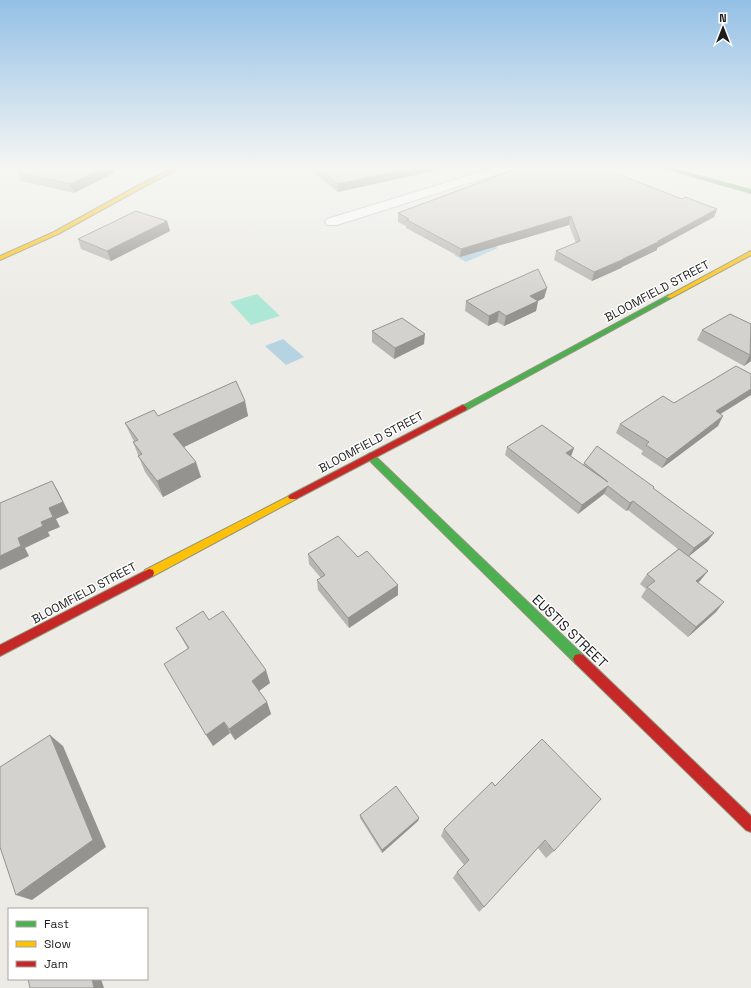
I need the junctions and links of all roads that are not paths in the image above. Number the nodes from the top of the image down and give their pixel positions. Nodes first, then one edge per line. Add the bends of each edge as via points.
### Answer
1 (93, 212) edge
2 (364, 212) edge
3 (332, 222) dead end
4 (751, 253) edge
5 (0, 258) edge
6 (370, 456) junction
7 (0, 651) edge
8 (751, 825) edge

1 - 5 street
2 - 3 street
4 - 6 street, BLOOMFIELD STREET
6 - 7 street, BLOOMFIELD STREET
6 - 8 street, EUSTIS STREET

